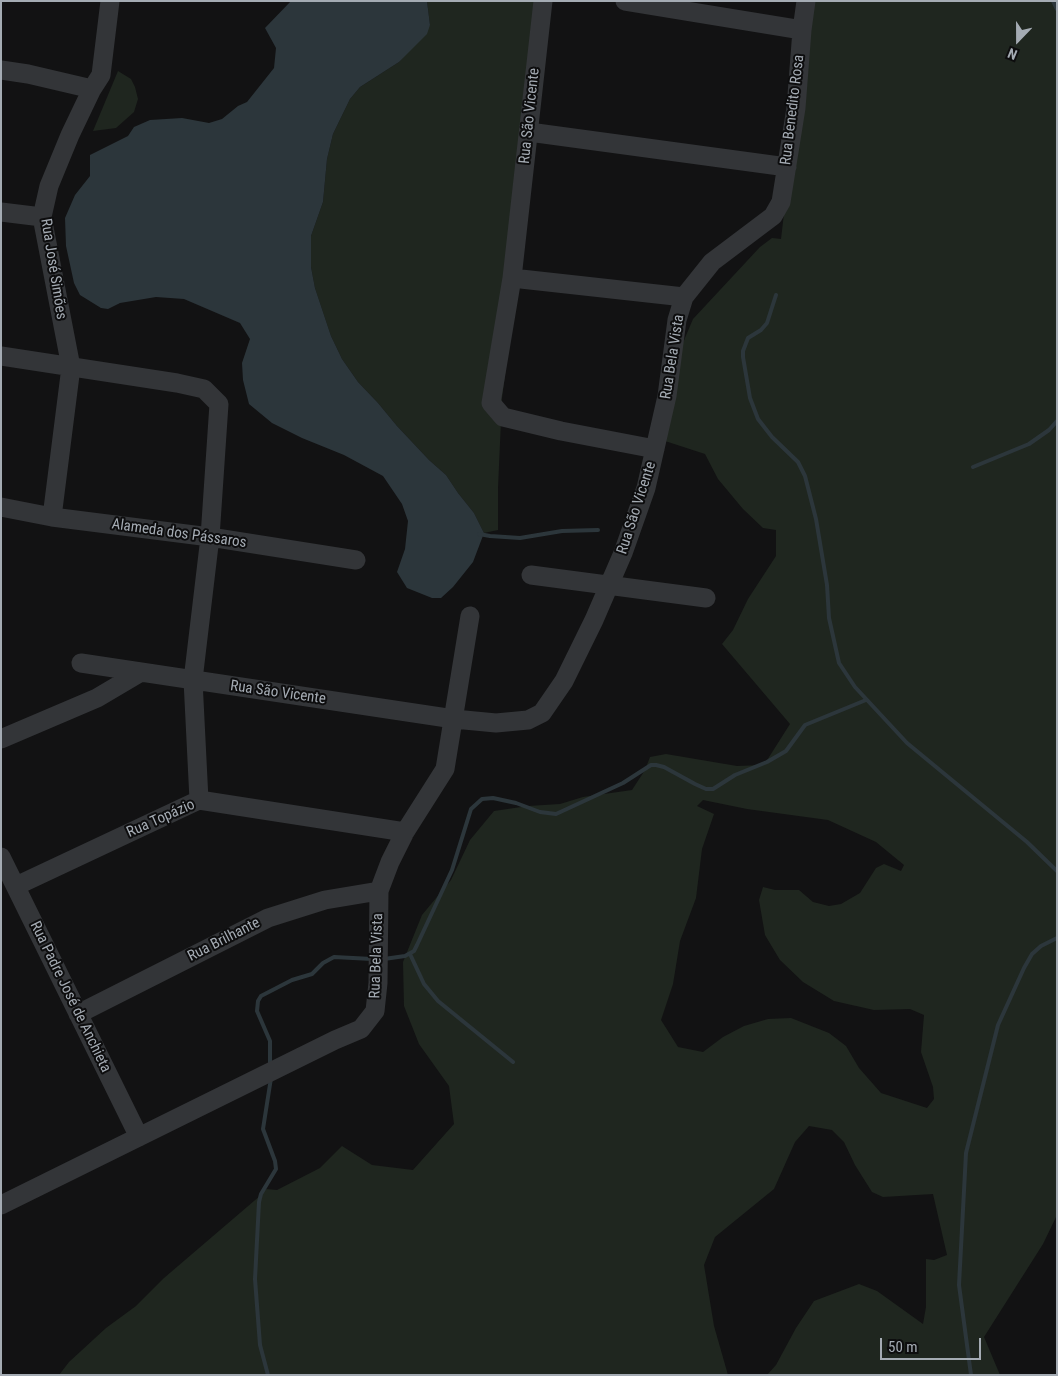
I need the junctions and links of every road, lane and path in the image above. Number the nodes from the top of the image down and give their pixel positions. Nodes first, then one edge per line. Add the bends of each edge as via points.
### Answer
1 (110, 1) edge
2 (543, 1) edge
3 (624, 1) edge
4 (806, 1) edge
5 (802, 30) junction
6 (1, 70) edge
7 (92, 89) junction
8 (529, 132) junction
9 (786, 167) junction
10 (1, 212) edge
11 (773, 216) joint
12 (42, 217) junction
13 (512, 278) junction
14 (684, 297) junction
15 (1, 356) edge
16 (70, 367) junction
17 (655, 449) junction
18 (1, 507) edge
19 (52, 517) junction
20 (210, 537) junction
21 (356, 560) dead end
22 (531, 575) dead end
23 (610, 585) junction
24 (706, 598) dead end
25 (470, 616) dead end
26 (81, 663) dead end
27 (141, 672) junction
28 (193, 680) junction
29 (454, 719) junction
30 (1, 739) edge
31 (199, 800) junction
32 (405, 832) junction
33 (1, 857) edge
34 (16, 886) junction
35 (379, 891) junction
36 (78, 1014) junction
37 (139, 1137) junction
38 (1, 1205) edge

1 - 7 street, Rua José Simões via 101,74
2 - 8 street, Rua São Vicente
3 - 5 street
4 - 5 street, Rua Benedito Rosa
5 - 9 street, Rua Benedito Rosa via 796,108
6 - 7 street
7 - 12 street, Rua José Simões via 49,186
8 - 9 street
8 - 13 street, Rua São Vicente
9 - 11 street, Rua Benedito Rosa via 781,202
10 - 12 street
11 - 14 street, Rua Bela Vista via 712,262
12 - 16 street, Rua José Simões
13 - 14 street
13 - 17 street, Rua São Vicente via 491,403 503,416
14 - 17 street, Rua Bela Vista via 677,320 667,396
15 - 16 street
16 - 19 street, Rua José Simões
16 - 20 street via 204,389 219,404
17 - 23 street, Rua São Vicente via 646,488
18 - 19 street, Alameda dos Pássaros
19 - 20 street, Alameda dos Pássaros
20 - 21 street, Alameda dos Pássaros
20 - 28 street
22 - 23 street
23 - 24 street
23 - 29 street, Rua São Vicente via 564,681 542,713 528,720 496,723
25 - 29 street, Rua Bela Vista
26 - 27 street, Rua São Vicente
27 - 28 street, Rua São Vicente
27 - 30 street via 97,698
28 - 29 street, Rua São Vicente
28 - 31 street
29 - 32 street, Rua Bela Vista via 445,770
31 - 32 street, Rua Topázio
31 - 34 street, Rua Topázio
32 - 35 street, Rua Bela Vista
33 - 34 street, Rua Padre José de Anchieta
34 - 36 street, Rua Padre José de Anchieta
35 - 36 street, Rua Brilhante via 326,900 268,918
35 - 37 street, Rua Bela Vista via 376,1011 361,1029
36 - 37 street, Rua Padre José de Anchieta
37 - 38 street, Rua Bela Vista

